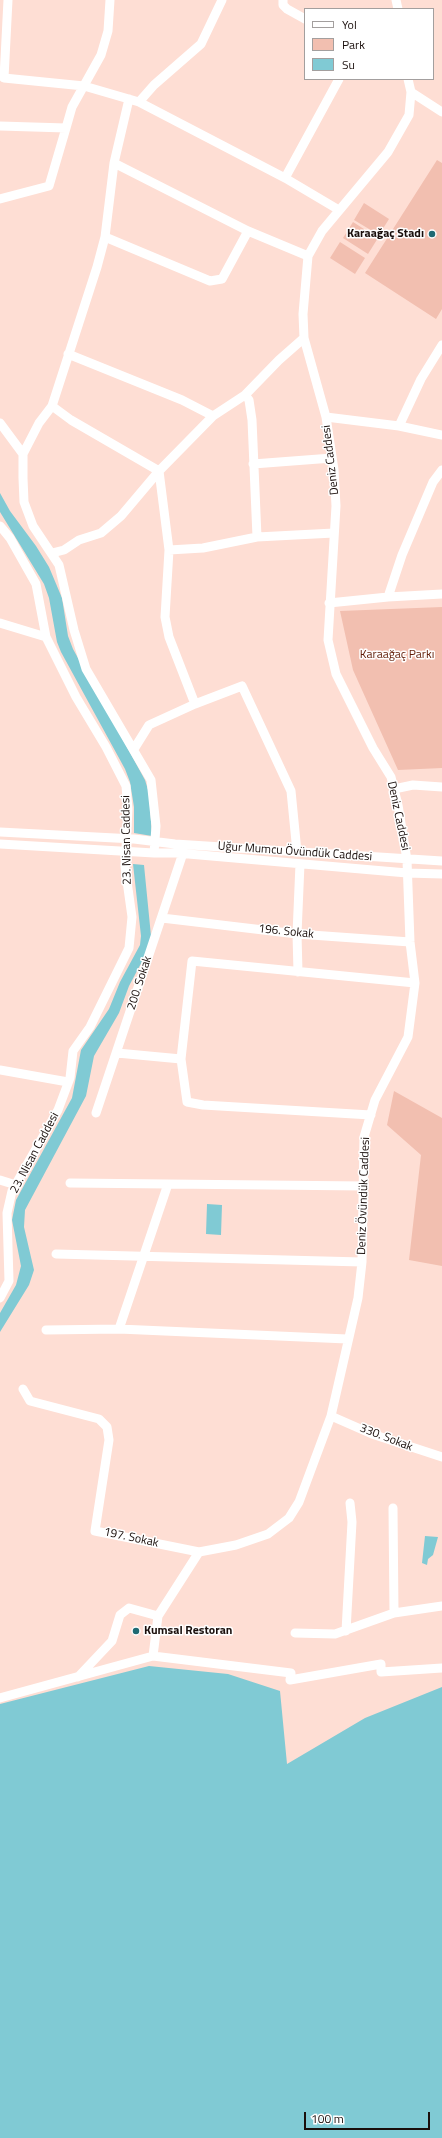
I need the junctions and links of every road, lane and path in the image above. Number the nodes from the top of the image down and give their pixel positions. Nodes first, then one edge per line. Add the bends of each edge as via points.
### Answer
1 (8, 0) edge
2 (110, 0) edge
3 (222, 0) edge
4 (281, 2) edge
5 (304, 18) edge
6 (2, 77) edge
7 (338, 80) edge
8 (408, 80) edge
9 (84, 86) junction
10 (411, 92) junction
11 (129, 99) junction
12 (139, 102) junction
13 (442, 112) edge
14 (0, 126) edge
15 (66, 128) junction
16 (114, 163) junction
17 (285, 178) junction
18 (0, 199) edge
19 (339, 210) junction
20 (248, 231) junction
21 (105, 237) junction
22 (308, 256) junction
23 (304, 338) junction
24 (442, 345) edge
25 (68, 354) junction
26 (245, 395) junction
27 (52, 406) junction
28 (213, 416) junction
29 (326, 417) junction
30 (0, 423) edge
31 (399, 426) junction
32 (442, 435) edge
33 (23, 454) junction
34 (332, 458) junction
35 (253, 464) junction
36 (442, 470) edge
37 (159, 472) junction
38 (438, 484) edge
39 (0, 526) edge
40 (334, 533) junction
41 (257, 537) junction
42 (169, 550) junction
43 (52, 553) junction
44 (442, 594) edge
45 (388, 597) junction
46 (329, 603) junction
47 (0, 624) edge
48 (46, 636) junction
49 (195, 704) junction
50 (134, 749) junction
51 (442, 787) edge
52 (394, 789) junction
53 (0, 832) edge
54 (130, 838) junction
55 (151, 840) junction
56 (0, 844) edge
57 (129, 851) junction
58 (297, 852) junction
59 (150, 853) junction
60 (183, 853) junction
61 (407, 860) junction
62 (442, 861) edge
63 (300, 864) junction
64 (407, 873) junction
65 (442, 874) edge
66 (162, 918) junction
67 (297, 934) junction
68 (410, 942) junction
69 (298, 972) junction
70 (415, 983) junction
71 (118, 1052) junction
72 (181, 1059) junction
73 (0, 1070) edge
74 (68, 1082) junction
75 (96, 1113) dead end
76 (371, 1115) junction
77 (0, 1180) edge
78 (70, 1183) dead end
79 (16, 1184) junction
80 (168, 1184) junction
81 (364, 1186) junction
82 (4, 1242) edge
83 (56, 1254) dead end
84 (142, 1256) junction
85 (362, 1262) junction
86 (0, 1298) edge
87 (119, 1329) junction
88 (46, 1330) dead end
89 (347, 1339) junction
90 (23, 1389) dead end
91 (331, 1416) junction
92 (442, 1457) edge
93 (350, 1503) dead end
94 (393, 1508) dead end
95 (289, 1518) joint
96 (199, 1552) junction
97 (442, 1606) edge
98 (394, 1612) junction
99 (158, 1616) junction
100 (346, 1631) junction
101 (295, 1633) dead end
102 (153, 1656) junction
103 (442, 1668) edge
104 (78, 1678) junction
105 (0, 1698) edge

1 - 6 street
2 - 9 street via 108,31 101,55
3 - 12 street via 201,44 154,85
4 - 5 street
6 - 9 street
7 - 17 street
8 - 10 street, Deniz Caddesi
9 - 11 street
9 - 15 street via 72,107
10 - 13 street
10 - 19 street, Deniz Caddesi via 409,115 388,152
11 - 12 street
11 - 16 street
12 - 17 street
14 - 15 street
15 - 18 street via 49,186
16 - 20 street
16 - 21 street
17 - 19 street
19 - 22 street, Deniz Caddesi via 322,231
20 - 21 street via 222,279 210,280
20 - 22 street
21 - 25 street
22 - 23 street, Deniz Caddesi via 303,314
23 - 26 street
23 - 29 street, Deniz Caddesi
24 - 31 street via 418,384
25 - 27 street
25 - 28 street via 182,400
26 - 28 street
26 - 35 street via 252,420
27 - 33 street via 39,423
27 - 37 street
28 - 37 street
29 - 31 street
29 - 34 street, Deniz Caddesi
30 - 33 street
31 - 32 street
33 - 43 street via 24,502 33,526
34 - 35 street
34 - 40 street, Deniz Caddesi via 336,506
35 - 41 street
36 - 38 street
37 - 42 street
37 - 43 street via 121,516 101,533
38 - 45 street via 402,555
39 - 48 street, 23. Nisan Caddesi via 10,538 36,584
40 - 41 street
40 - 46 street, Deniz Caddesi
41 - 42 street via 203,548
42 - 49 street via 165,617 169,637
43 - 50 street via 58,565 86,668
44 - 45 street
45 - 46 street
46 - 52 street, Deniz Caddesi via 328,640 336,674 373,748 391,777
47 - 48 street
48 - 54 street, 23. Nisan Caddesi via 76,697 126,786
49 - 50 street via 149,725
49 - 58 street via 242,686 291,791
50 - 55 street via 151,780 155,808
51 - 52 street via 414,785
52 - 61 street, Deniz Caddesi
53 - 54 street
54 - 55 street, Uğur Mumcu Övündük Caddesi
54 - 57 street, 23. Nisan Caddesi
55 - 58 street, Uğur Mumcu Övündük Caddesi via 175,844
55 - 59 street
56 - 57 street
57 - 59 street, Uğur Mumcu Övündük Caddesi
57 - 74 street, 23. Nisan Caddesi via 125,867 132,917 128,948 90,1027 73,1051
58 - 61 street, Uğur Mumcu Övündük Caddesi
59 - 60 street, Uğur Mumcu Övündük Caddesi
60 - 63 street, Uğur Mumcu Övündük Caddesi
60 - 66 street, 200. Sokak
61 - 62 street, Uğur Mumcu Övündük Caddesi
61 - 64 street, Deniz Caddesi
63 - 64 street, Uğur Mumcu Övündük Caddesi
63 - 67 street
64 - 65 street, Uğur Mumcu Övündük Caddesi
64 - 68 street, Deniz Övündük Caddesi
66 - 67 street, 196. Sokak
66 - 71 street, 200. Sokak
67 - 68 street, 196. Sokak
67 - 69 street
68 - 70 street, Deniz Övündük Caddesi
69 - 70 street
69 - 72 street via 192,961
70 - 76 street, Deniz Övündük Caddesi via 408,1037 375,1100
71 - 72 street
71 - 75 street, 200. Sokak
72 - 76 street via 187,1102
73 - 74 street
74 - 79 street, 23. Nisan Caddesi via 58,1110
76 - 81 street, Deniz Övündük Caddesi via 364,1137
77 - 79 street
78 - 80 street
79 - 82 street, 23. Nisan Caddesi via 7,1213
80 - 81 street
80 - 84 street
81 - 85 street, Deniz Övündük Caddesi
82 - 86 street, 23. Nisan Caddesi via 9,1281
83 - 84 street
84 - 85 street
84 - 87 street
85 - 89 street, Deniz Övündük Caddesi via 358,1298
87 - 88 street
87 - 89 street
89 - 91 street, Deniz Övündük Caddesi
90 - 96 street, 197. Sokak via 30,1401 99,1419 107,1427 109,1440 95,1531
91 - 92 street, 330. Sokak via 372,1434
91 - 95 street, Deniz Övündük Caddesi via 299,1502
93 - 100 street via 352,1522
94 - 98 street
95 - 96 street, 197. Sokak via 268,1534 236,1545
96 - 99 street
97 - 98 street
98 - 100 street
99 - 102 street
99 - 104 street via 128,1608 120,1615 112,1641
100 - 101 street via 335,1634
102 - 103 street via 290,1673 290,1680 381,1664 382,1672
102 - 104 street
104 - 105 street

